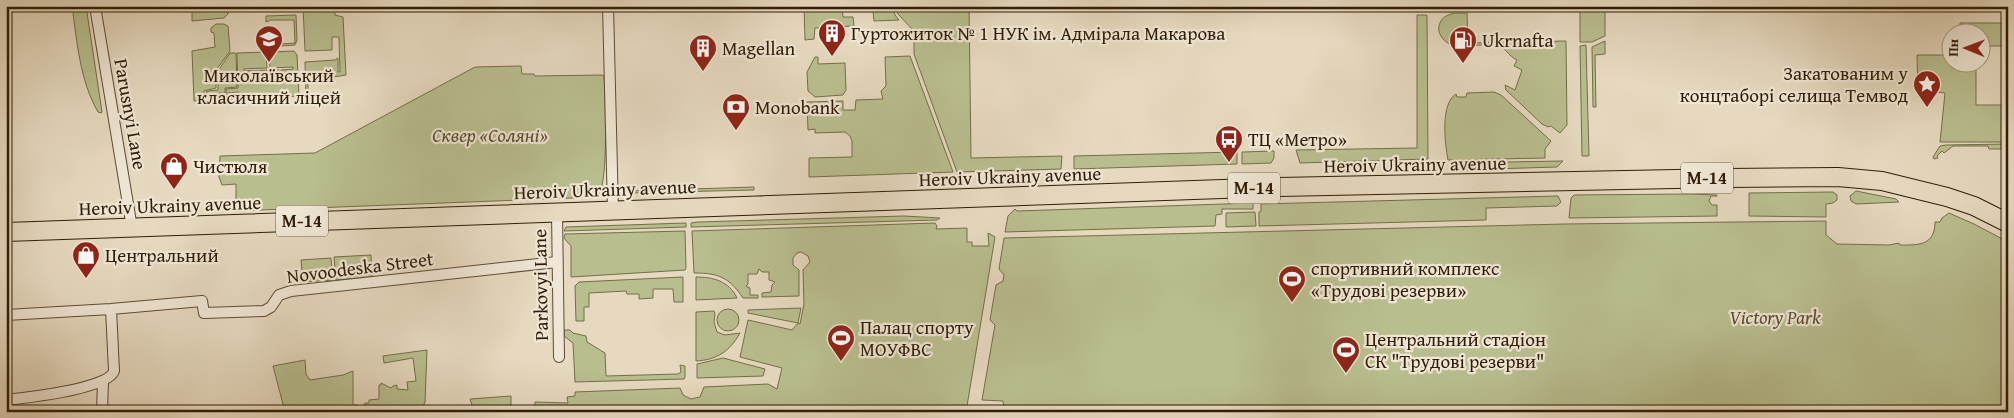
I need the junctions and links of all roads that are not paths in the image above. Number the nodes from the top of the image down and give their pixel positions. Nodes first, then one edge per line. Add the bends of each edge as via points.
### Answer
1 (95, 6) edge
2 (608, 6) edge
3 (613, 210) junction
4 (557, 212) junction
5 (2008, 223) edge
6 (132, 228) junction
7 (6, 232) edge
8 (558, 262) junction
9 (110, 309) junction
10 (6, 315) edge
11 (559, 357) dead end
12 (104, 381) junction
13 (6, 400) edge
14 (102, 412) edge

1 - 6 street, Parusnyi Lane
2 - 3 street
3 - 4 highway, Heroiv Ukrainy avenue / М-14
3 - 5 highway, Heroiv Ukrainy avenue / М-14 via 1279,188 1838,177 1882,181 1937,194 1974,206
4 - 6 highway, Heroiv Ukrainy avenue / М-14
4 - 8 street, Parkovyi Lane
6 - 7 highway, Heroiv Ukrainy avenue / М-14
8 - 9 street, Novoodeska Street via 291,291 279,295 264,311 204,313 202,301
8 - 11 street, Parkovyi Lane
9 - 10 street, Novoodeska Street
9 - 12 street via 114,371
12 - 13 street via 38,397
12 - 14 street

